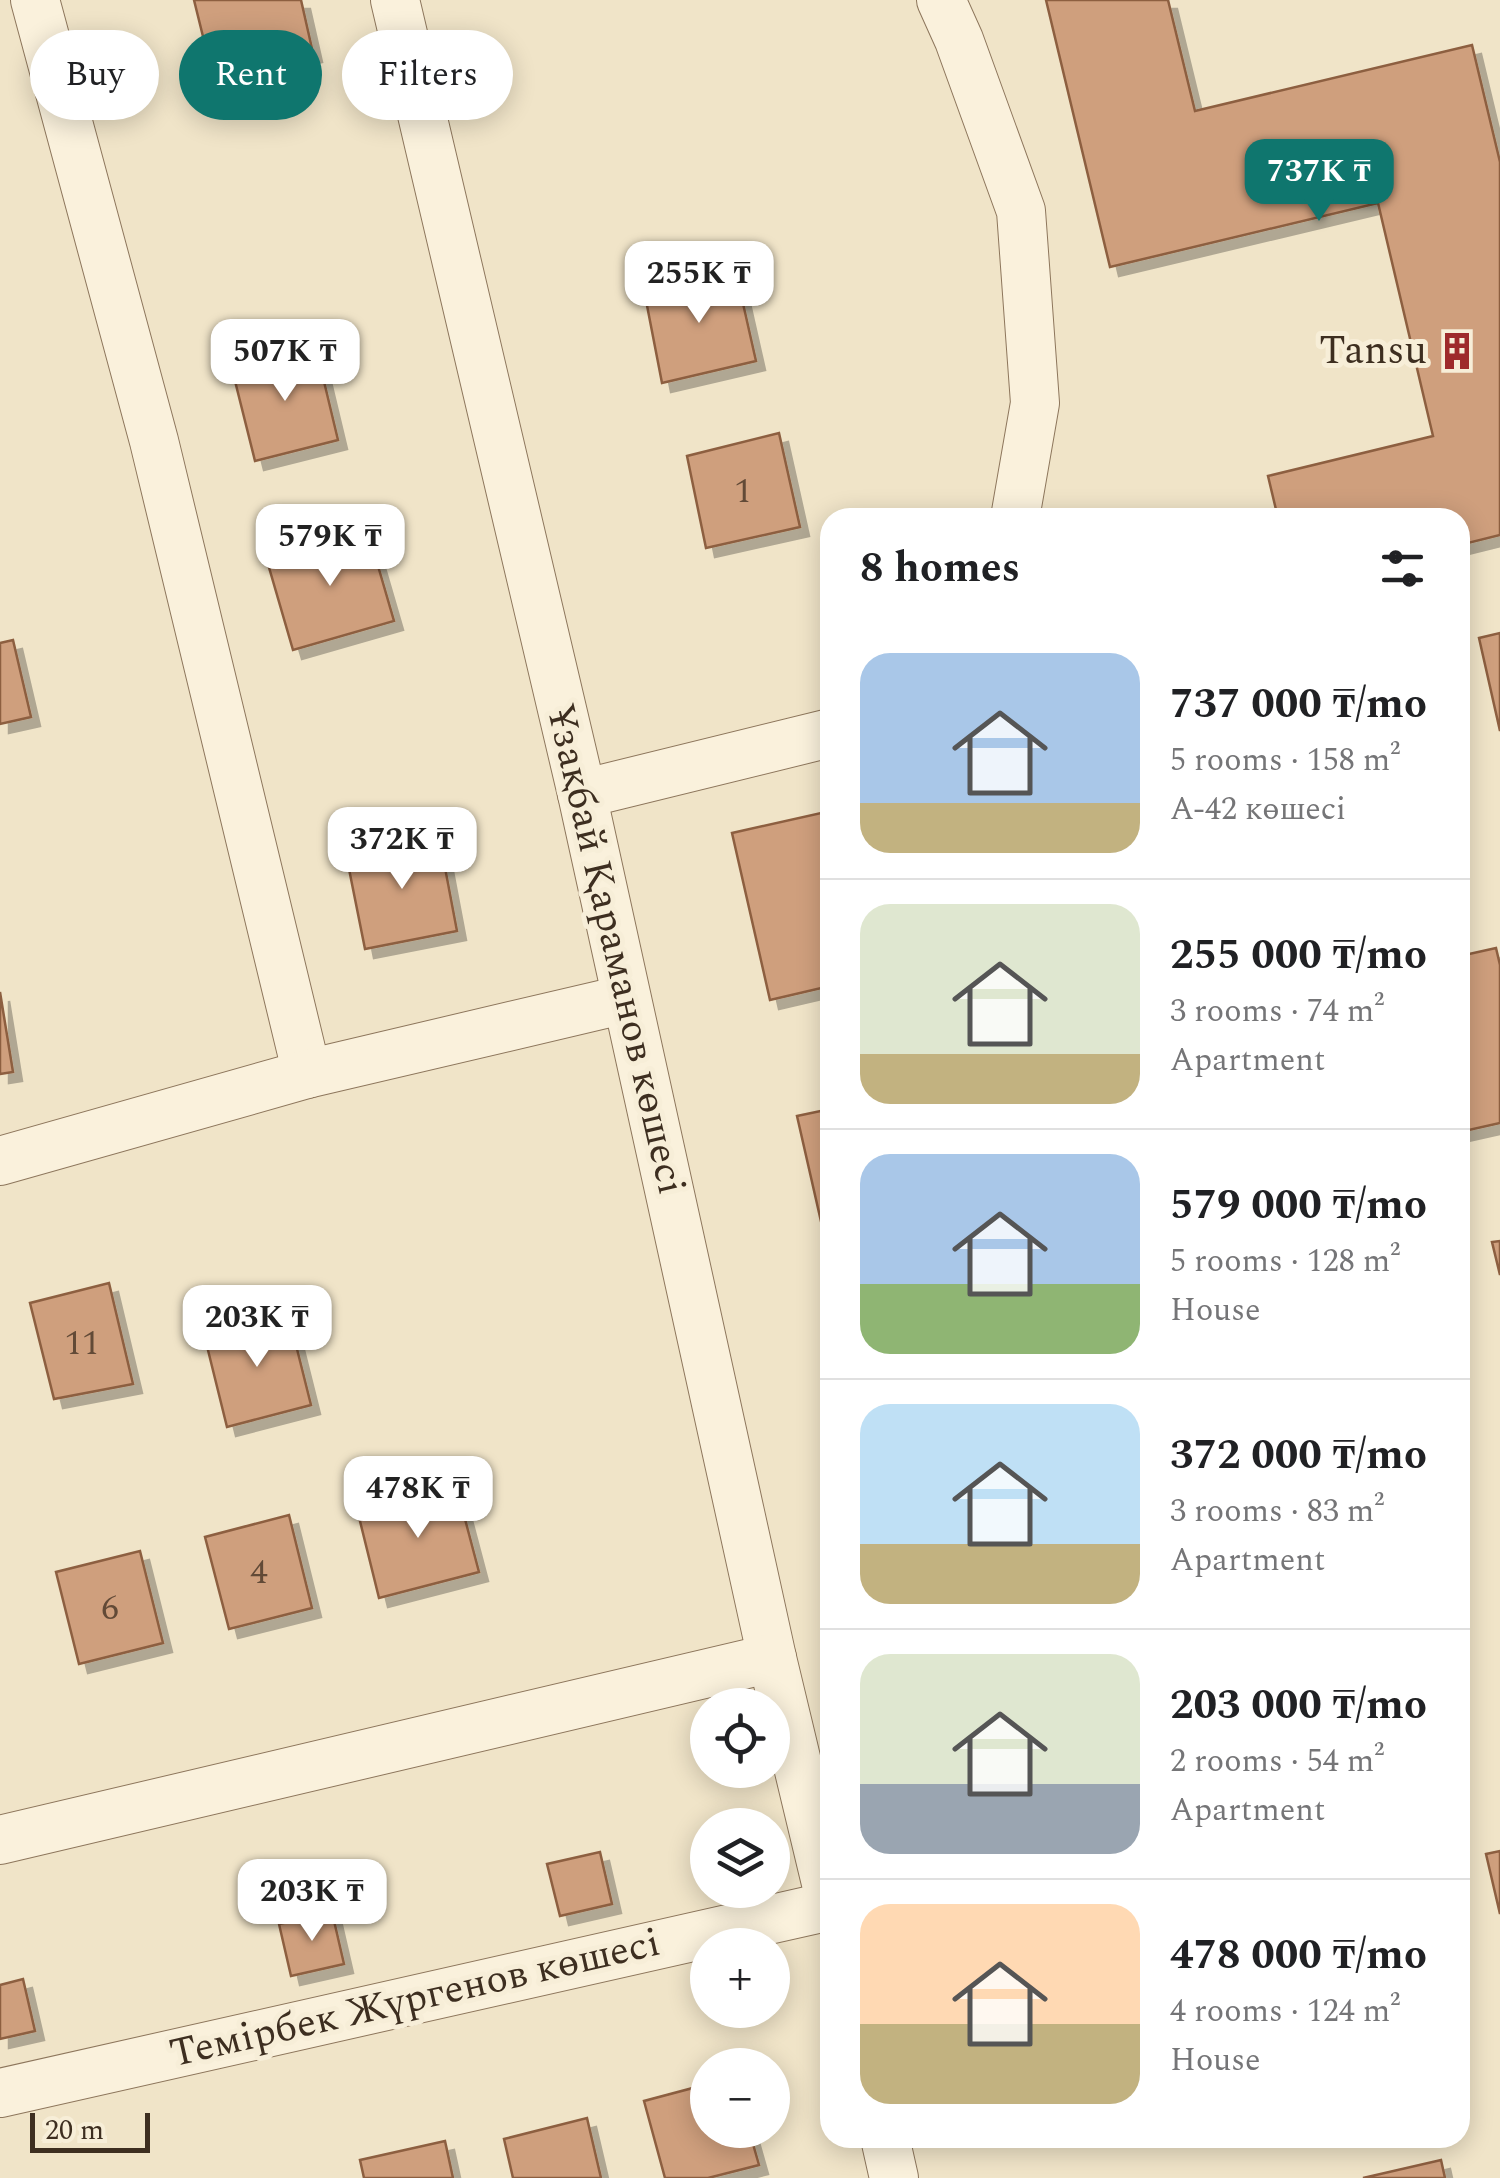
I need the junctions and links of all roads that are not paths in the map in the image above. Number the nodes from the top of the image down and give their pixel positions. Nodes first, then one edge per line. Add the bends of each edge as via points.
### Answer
1 (35, 0) edge
2 (395, 0) edge
3 (941, 0) edge
4 (1017, 508) edge
5 (820, 735) edge
6 (582, 794) junction
7 (626, 999) junction
8 (306, 1074) junction
9 (0, 1161) edge
10 (772, 1658) junction
11 (0, 1840) edge
12 (820, 1861) edge
13 (820, 1905) edge
14 (0, 2093) edge
15 (887, 2148) edge
16 (894, 2178) edge

1 - 8 street via 154,441
2 - 6 street, Ұзақбай Қараманов көшесі
3 - 4 street via 1021,211 1035,403
5 - 6 street
6 - 7 street, Ұзақбай Қараманов көшесі
7 - 8 street
7 - 10 street, Ұзақбай Қараманов көшесі
8 - 9 street
10 - 11 street
10 - 12 street, Ұзақбай Қараманов көшесі
13 - 14 street, Темірбек Жүргенов көшесі
15 - 16 street

